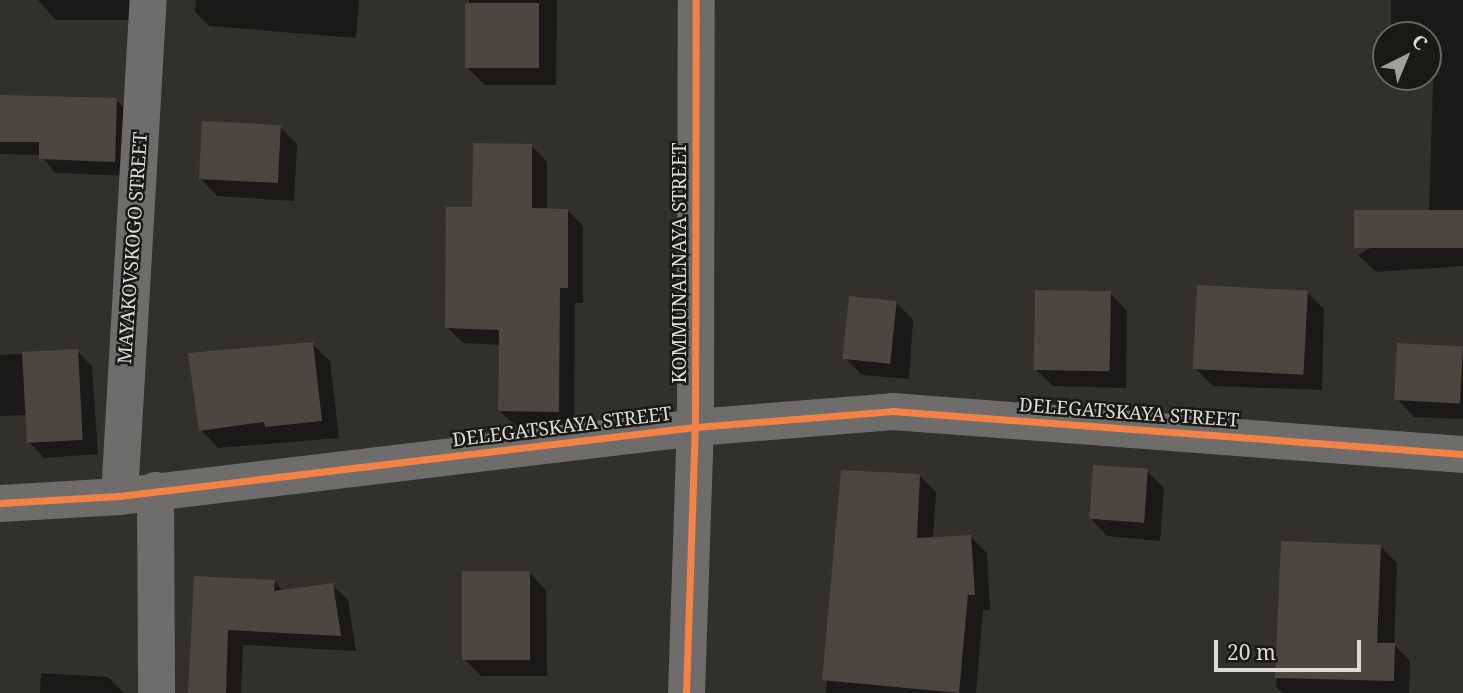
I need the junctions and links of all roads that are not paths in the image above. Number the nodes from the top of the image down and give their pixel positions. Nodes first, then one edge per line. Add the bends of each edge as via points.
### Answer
1 (149, 0) edge
2 (696, 0) edge
3 (695, 427) junction
4 (1463, 454) edge
5 (155, 490) junction
6 (119, 496) junction
7 (0, 503) edge
8 (156, 693) edge
9 (686, 693) edge

1 - 6 street, MAYAKOVSKOGO STREET
2 - 3 street, KOMMUNALNAYA STREET
3 - 4 street, DELEGATSKAYA STREET via 892,411
3 - 5 street, DELEGATSKAYA STREET
3 - 9 street, KOMMUNALNAYA STREET
5 - 6 street, DELEGATSKAYA STREET
5 - 8 street
6 - 7 street, DELEGATSKAYA STREET

